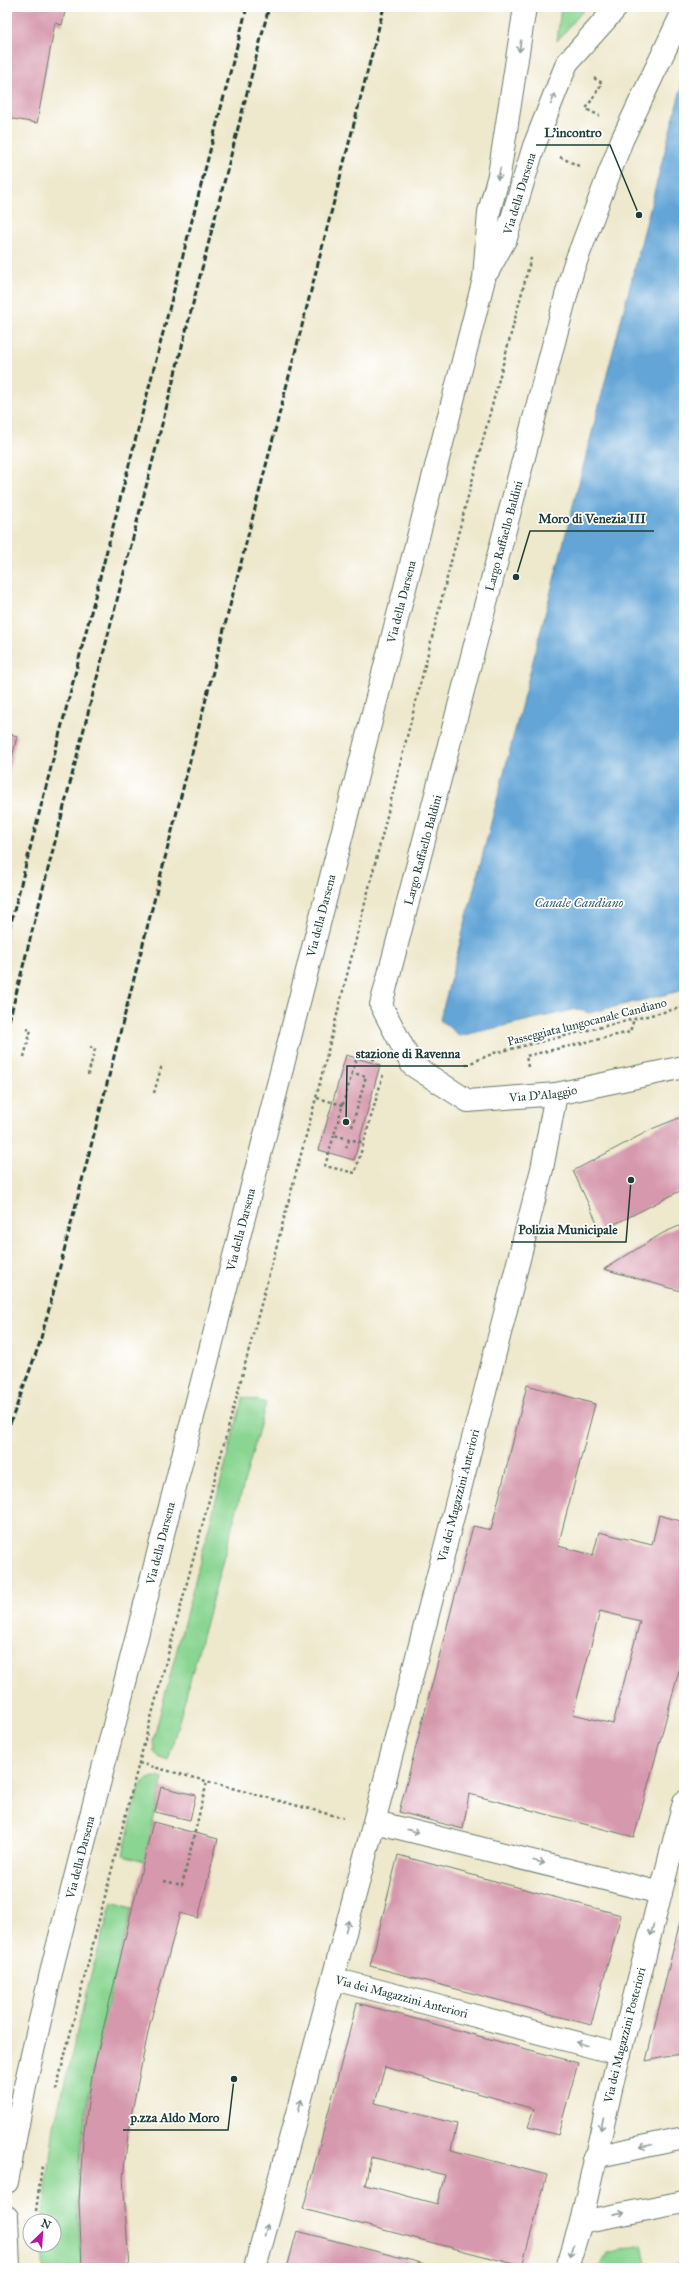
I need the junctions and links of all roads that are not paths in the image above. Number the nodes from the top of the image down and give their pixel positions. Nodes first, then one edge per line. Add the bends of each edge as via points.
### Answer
1 (525, 7) edge
2 (617, 7) edge
3 (684, 16) edge
4 (484, 279) junction
5 (412, 1065) joint
6 (684, 1067) edge
7 (556, 1094) junction
8 (684, 1802) edge
9 (375, 1822) junction
10 (661, 1893) junction
11 (336, 1971) junction
12 (620, 2054) junction
13 (684, 2138) edge
14 (594, 2157) junction
15 (7, 2182) edge
16 (684, 2202) edge
17 (7, 2217) edge
18 (581, 2222) junction
19 (9, 2268) edge
20 (256, 2268) edge
21 (567, 2268) edge

1 -> 4 street, Via della Darsena via 499,175 489,212
4 -> 2 street, Via della Darsena via 506,238 534,146 567,63
3 - 5 street, Largo Raffaello Baldini via 679,20 627,130 573,268 381,1005
4 - 15 street, Via della Darsena via 56,1952 26,2081
5 - 7 street, Via D'Alaggio via 468,1101
6 - 7 street, Via D'Alaggio
7 - 9 street, Via dei Magazzini Anteriori via 542,1169
8 - 10 street, Via dei Magazzini Posteriori
9 -> 10 street
11 -> 9 street, Via dei Magazzini Anteriori
10 -> 12 street, Via dei Magazzini Posteriori
12 -> 11 street, Via dei Magazzini Anteriori
20 -> 11 street, Via dei Magazzini Anteriori
12 -> 14 street, Via dei Magazzini Posteriori
13 -> 14 street
14 - 18 street, Via dei Magazzini Posteriori
18 -> 16 street
17 - 19 street
18 -> 21 street, Via dei Magazzini Posteriori

